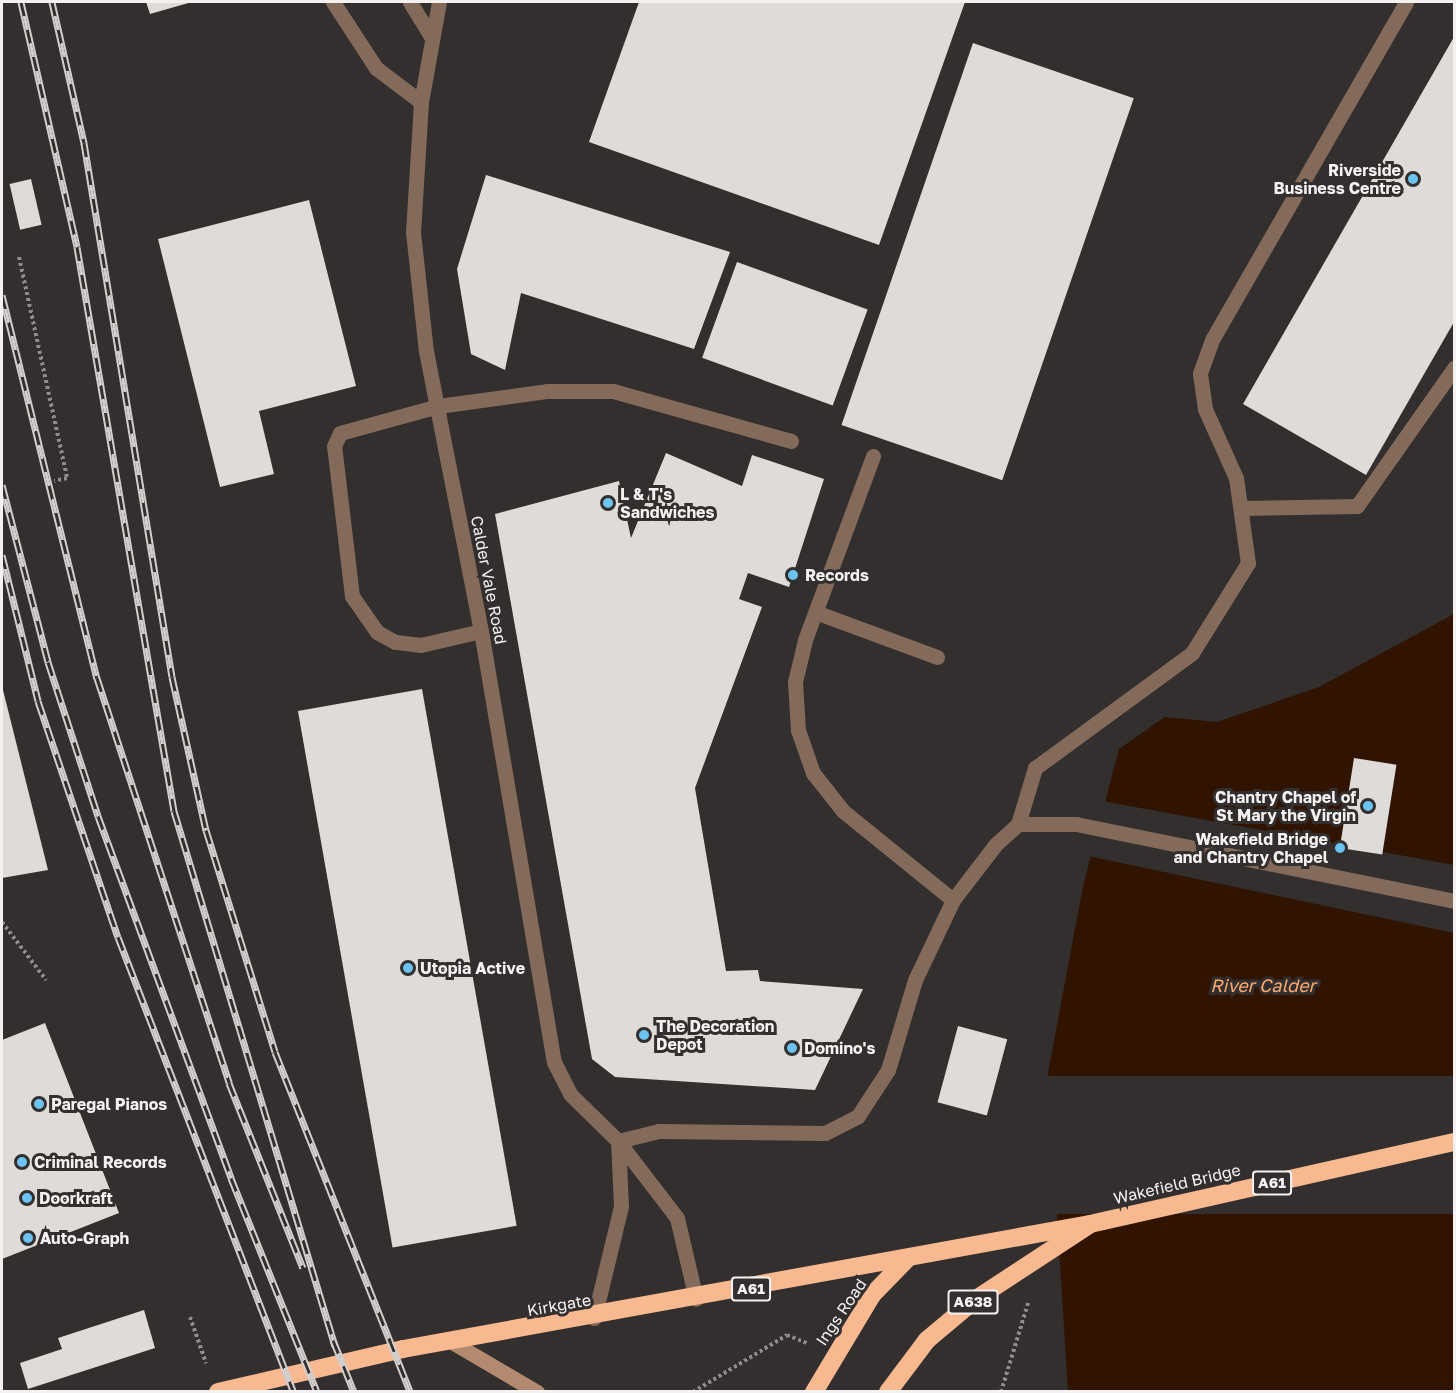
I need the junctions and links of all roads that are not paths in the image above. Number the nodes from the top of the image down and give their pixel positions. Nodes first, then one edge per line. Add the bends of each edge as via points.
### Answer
1 (333, 2) edge
2 (410, 2) edge
3 (439, 2) edge
4 (1406, 2) edge
5 (432, 38) junction
6 (421, 102) junction
7 (1455, 368) edge
8 (438, 406) junction
9 (791, 441) dead end
10 (873, 456) dead end
11 (1241, 508) junction
12 (818, 613) junction
13 (481, 631) junction
14 (937, 657) dead end
15 (1018, 824) junction
16 (953, 900) junction
17 (1455, 901) edge
18 (618, 1141) junction
19 (1455, 1142) edge
20 (1090, 1224) junction
21 (907, 1259) junction
22 (696, 1299) junction
23 (594, 1318) junction
24 (452, 1342) junction
25 (893, 1388) edge
26 (218, 1392) edge
27 (537, 1392) edge
28 (814, 1392) edge

1 - 6 street via 376,68
2 - 5 street
3 - 5 street, Calder Vale Road
4 - 11 street via 1213,338 1200,373 1205,409 1236,478
5 - 6 street, Calder Vale Road
6 - 8 street, Calder Vale Road via 413,232
7 - 11 street via 1357,506
8 - 9 street via 548,391 613,391
8 - 13 street, Calder Vale Road
8 - 13 street via 340,433 334,446 352,596 377,632 395,642 421,645
10 - 12 street
11 - 15 street via 1248,562 1192,653 1035,768
12 - 14 street
12 - 16 street via 795,682 798,730 813,773 843,811
13 - 18 street, Calder Vale Road via 554,1062 570,1094
15 - 16 street via 996,844
15 - 17 street via 1076,824
16 - 18 street via 915,980 888,1070 858,1116 825,1132 659,1131
18 - 22 street, Calder Vale Road via 677,1218
18 - 23 street via 621,1206
19 - 20 highway, Wakefield Bridge / A61
20 - 21 highway, Wakefield Bridge / A61 via 1041,1229
20 - 25 highway, A638 via 927,1340
21 - 22 highway, Kirkgate / A61
21 - 28 highway, Ings Road via 872,1295
22 - 23 highway, Kirkgate / A61
23 - 24 highway, Kirkgate / A61
24 - 26 highway, Kirkgate / A61
24 - 27 street

